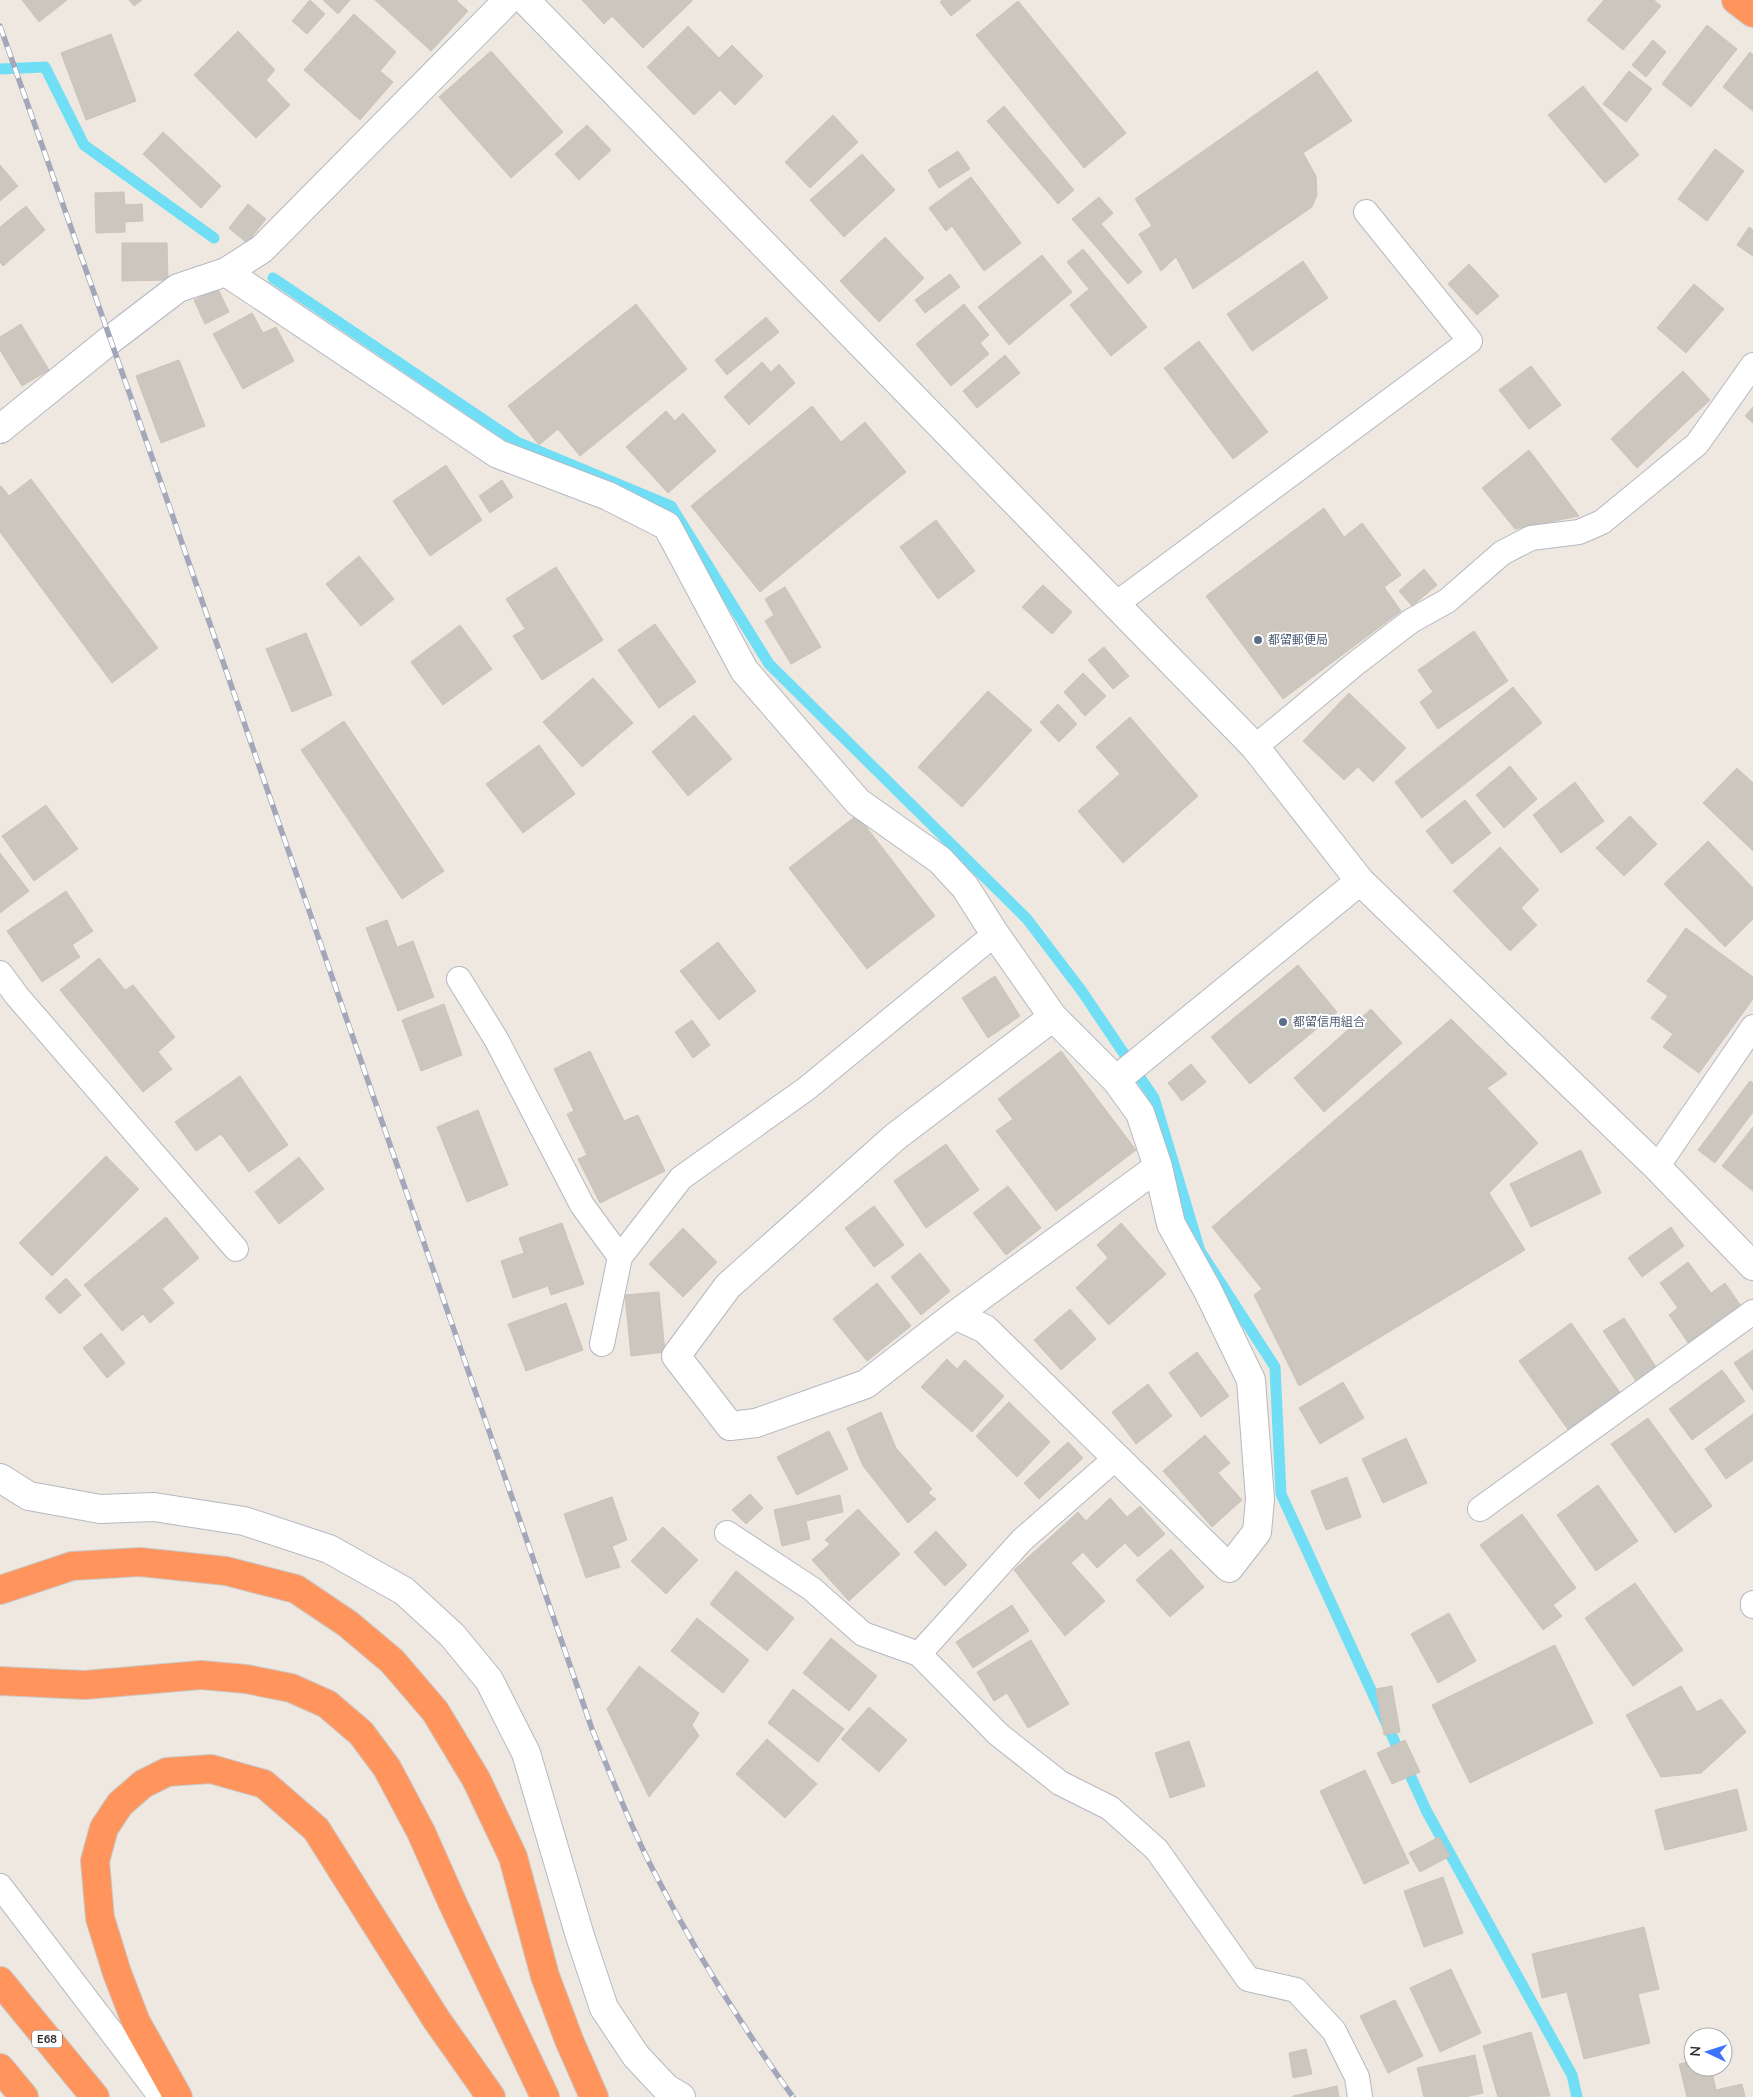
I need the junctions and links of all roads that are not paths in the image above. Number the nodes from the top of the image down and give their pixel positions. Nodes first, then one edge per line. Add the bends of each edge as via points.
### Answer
1 (508, 0) edge
2 (525, 0) edge
3 (1736, 0) edge
4 (1753, 13) edge
5 (1366, 212) dead end
6 (226, 272) junction
7 (1753, 365) edge
8 (0, 429) edge
9 (1116, 604) junction
10 (1255, 746) junction
11 (1360, 881) junction
12 (995, 934) junction
13 (0, 973) edge
14 (459, 979) dead end
15 (1053, 1017) junction
16 (1753, 1027) edge
17 (1116, 1080) junction
18 (1158, 1167) junction
19 (1658, 1168) junction
20 (236, 1249) dead end
21 (620, 1257) junction
22 (1753, 1266) edge
23 (1753, 1312) edge
24 (955, 1315) junction
25 (602, 1344) dead end
26 (1116, 1458) junction
27 (0, 1478) edge
28 (1480, 1509) dead end
29 (727, 1533) dead end
30 (0, 1590) edge
31 (919, 1654) junction
32 (0, 1680) edge
33 (0, 1886) edge
34 (0, 1981) edge
35 (0, 2068) edge
36 (24, 2097) edge
37 (95, 2097) edge
38 (161, 2097) edge
39 (178, 2097) edge
40 (491, 2097) edge
41 (545, 2097) edge
42 (594, 2097) edge
43 (681, 2097) edge
44 (1360, 2097) edge

1 - 6 street via 262,249
2 - 9 street
3 - 4 highway
5 - 9 lane via 1470,340
6 - 8 street via 178,288
6 - 12 street via 498,454 608,496 667,526 744,670 858,802 940,860 965,887
7 - 10 lane via 1697,444 1602,522 1578,532 1532,538 1502,553 1447,601 1403,627
9 - 10 street
10 - 11 street
11 - 17 street
11 - 19 street
12 - 15 street
12 - 21 lane via 806,1089 681,1178
13 - 20 lane
14 - 21 lane via 496,1039 582,1204
15 - 17 street
15 - 24 street via 895,1137 728,1286 676,1356 730,1426 756,1422 866,1384
16 - 19 lane
17 - 18 street via 1140,1113
18 - 24 street
18 - 26 street via 1171,1224 1251,1380 1260,1498 1257,1532 1229,1568
19 - 22 street
21 - 25 lane
23 - 28 lane
24 - 26 street via 985,1329
26 - 31 lane via 1022,1540
27 - 43 street via 29,1496 100,1509 154,1507 244,1521 329,1549 411,1597 452,1635 489,1680 526,1753 604,2008 636,2056 666,2088
29 - 31 lane via 812,1589 863,1634
30 - 42 highway via 72,1566 140,1562 226,1571 296,1589 348,1624 392,1661 435,1711 476,1779 509,1849 545,1976 568,2040
31 - 44 lane via 998,1734 1060,1783 1110,1808 1156,1850 1248,1979 1296,1990 1334,2031 1357,2077
32 - 41 highway via 85,1685 201,1675 291,1688 327,1704 360,1733 387,1768 421,1832
33 - 38 lane
34 - 37 highway, E68
35 - 36 highway
39 - 40 highway via 136,2022 118,1973 100,1918 95,1860 104,1828 120,1804 143,1784 167,1772 211,1769 264,1784 316,1829 436,2019

